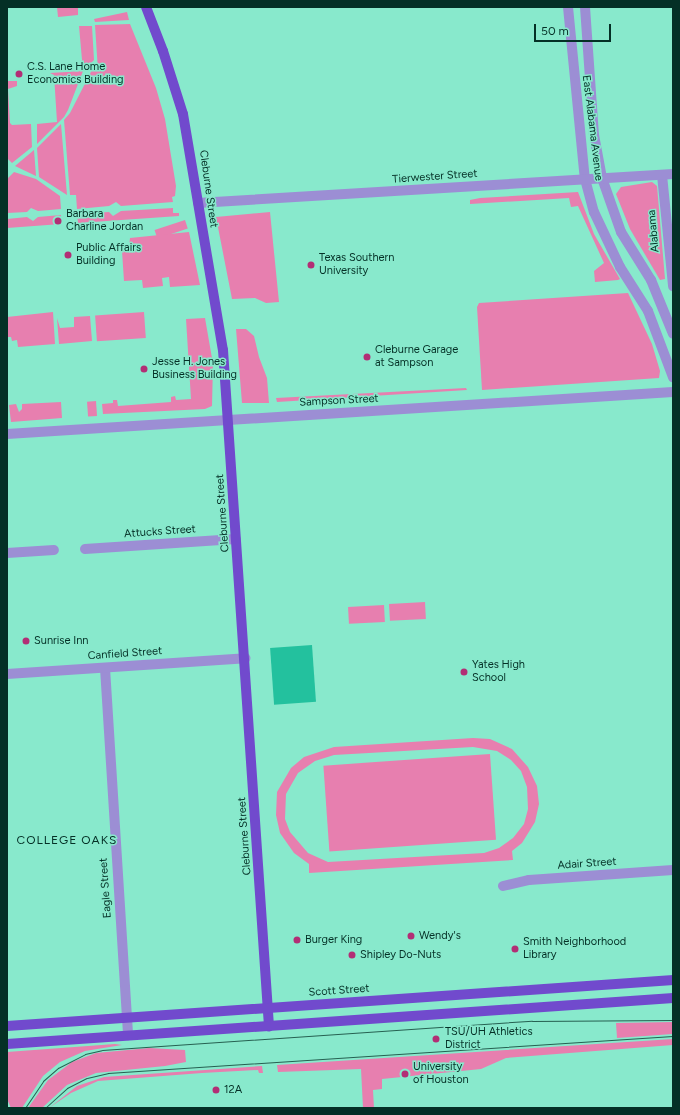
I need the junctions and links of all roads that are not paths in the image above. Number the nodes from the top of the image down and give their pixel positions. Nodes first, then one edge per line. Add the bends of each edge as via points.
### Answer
1 (146, 7) edge
2 (568, 7) edge
3 (585, 7) edge
4 (673, 174) edge
5 (662, 175) junction
6 (602, 178) junction
7 (585, 179) junction
8 (198, 203) junction
9 (672, 286) edge
10 (673, 334) edge
11 (673, 377) edge
12 (673, 392) edge
13 (229, 420) junction
14 (7, 434) edge
15 (236, 539) junction
16 (85, 549) dead end
17 (54, 550) dead end
18 (7, 553) edge
19 (245, 658) junction
20 (105, 668) junction
21 (7, 674) edge
22 (673, 870) edge
23 (503, 886) dead end
24 (673, 980) edge
25 (557, 988) junction
26 (401, 998) junction
27 (673, 998) edge
28 (558, 1006) junction
29 (268, 1009) junction
30 (126, 1016) junction
31 (402, 1017) junction
32 (7, 1026) edge
33 (269, 1026) junction
34 (128, 1035) junction
35 (7, 1044) edge

1 - 8 main road, Cleburne Street via 183,114
2 - 7 street, East Alabama Avenue
3 - 6 street, East Alabama Avenue via 594,136
4 - 5 street, Tierwester Street
5 - 6 street, Tierwester Street
5 - 9 street, Alabama
6 - 7 street, Tierwester Street
6 - 10 street, East Alabama Avenue via 621,232 651,280
7 - 8 street, Tierwester Street
7 - 11 street, East Alabama Avenue via 602,230 620,267 648,311
8 - 13 main road, Cleburne Street via 223,350
12 - 13 street, Sampson Street
13 - 14 street, Sampson Street
13 - 15 main road, Cleburne Street
15 - 16 street, Attucks Street
15 - 19 main road, Cleburne Street
17 - 18 street
19 - 20 street, Canfield Street
19 - 29 main road, Cleburne Street
20 - 21 street, Canfield Street
20 - 30 street, Eagle Street
22 - 23 street, Adair Street via 529,880
24 - 25 main road, Scott Street
25 - 26 main road, Scott Street
25 - 28 main road
26 - 29 main road, Scott Street
26 - 31 main road
27 - 28 main road
28 - 31 main road
29 - 30 main road, Scott Street
29 - 33 main road, Cleburne Street
30 - 32 main road, Scott Street
30 - 34 street, Eagle Street
31 - 33 main road
33 - 34 main road
34 - 35 main road

